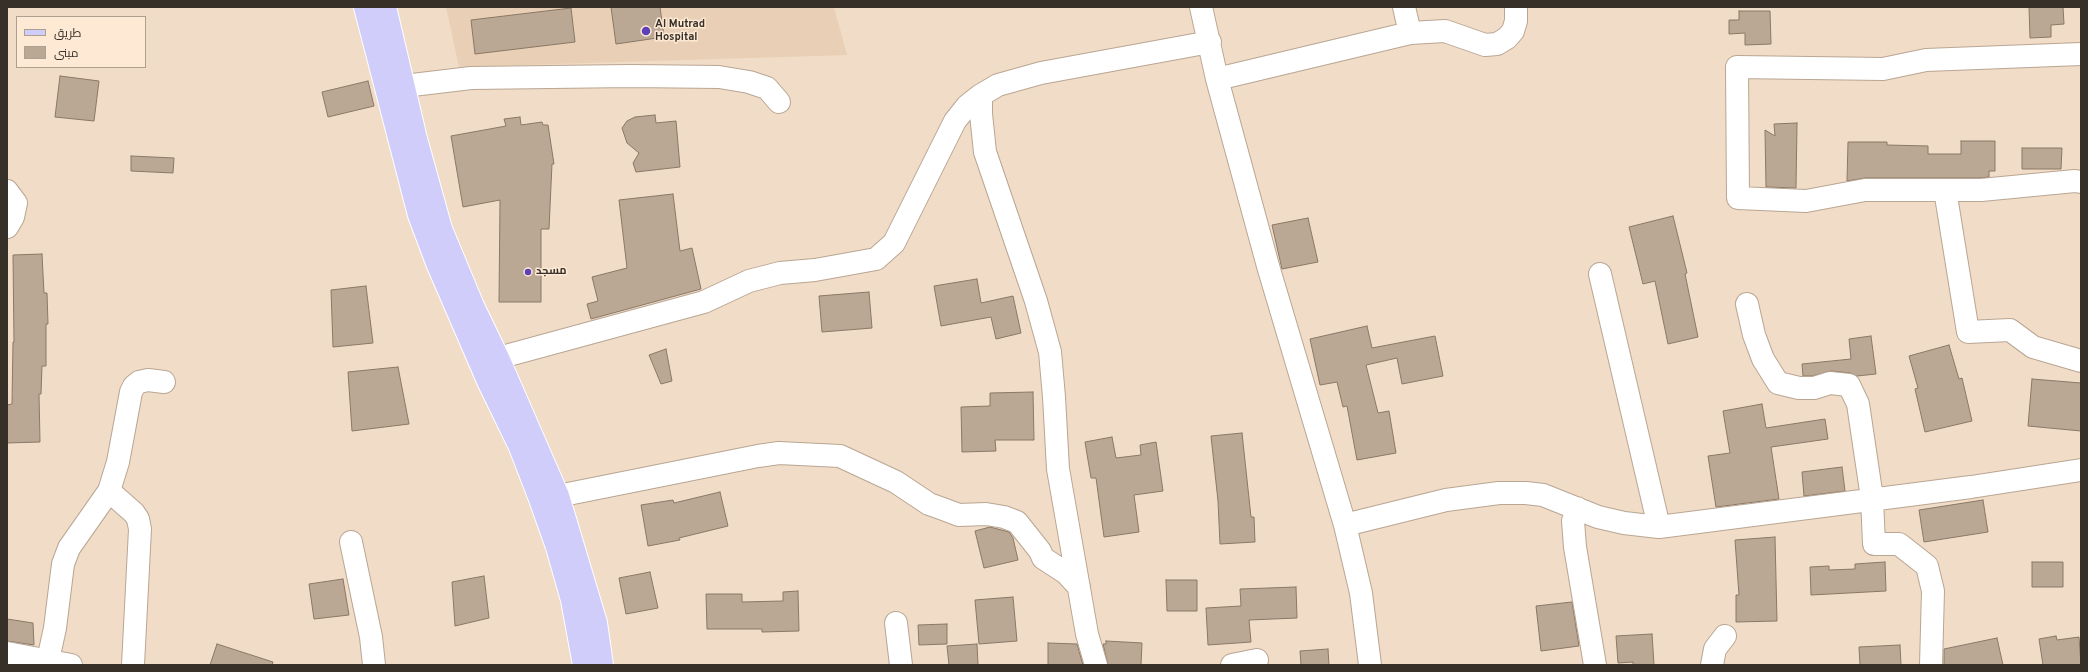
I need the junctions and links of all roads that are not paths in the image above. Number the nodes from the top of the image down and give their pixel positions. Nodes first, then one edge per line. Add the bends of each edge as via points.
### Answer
1 (365, 7) edge
2 (385, 7) edge
3 (1201, 7) edge
4 (1404, 7) edge
5 (1516, 7) edge
6 (1410, 33) junction
7 (1210, 42) junction
8 (2081, 54) edge
9 (1217, 79) junction
10 (404, 86) junction
11 (981, 95) junction
12 (779, 102) dead end
13 (2081, 182) edge
14 (1945, 190) junction
15 (7, 191) edge
16 (7, 227) edge
17 (1600, 274) dead end
18 (1747, 304) dead end
19 (498, 358) junction
20 (2081, 361) edge
21 (164, 382) dead end
22 (2081, 470) edge
23 (109, 491) junction
24 (558, 496) junction
25 (1872, 498) junction
26 (1577, 508) junction
27 (1346, 525) junction
28 (1659, 527) junction
29 (351, 542) dead end
30 (1079, 588) junction
31 (896, 623) dead end
32 (1725, 636) dead end
33 (7, 653) edge
34 (48, 660) junction
35 (1257, 660) dead end
36 (71, 665) edge
37 (133, 665) edge
38 (374, 665) edge
39 (584, 665) edge
40 (602, 665) edge
41 (901, 665) edge
42 (1096, 665) edge
43 (1232, 665) edge
44 (1370, 665) edge
45 (1595, 665) edge
46 (1712, 665) edge
47 (1931, 665) edge

1 - 39 main road via 419,215 437,263 488,381 520,447 540,499 572,600
2 - 10 main road
3 - 7 street
4 - 6 street
5 - 6 street via 1513,31 1497,44 1485,45 1445,31
6 - 9 street
7 - 9 street
7 - 11 street via 1041,73 998,85
8 - 14 street via 1926,60 1884,70 1737,68 1738,198 1806,201 1865,190
9 - 27 street via 1268,266
10 - 12 street via 471,78 719,77 767,88
10 - 19 main road via 441,229
11 - 19 street via 967,106 955,121 894,243 876,259 815,270 780,273 750,281 704,302
11 - 30 street via 985,152 1036,301 1050,352 1058,469
13 - 14 street via 1980,190
14 - 20 street via 1968,332 2010,330 2033,347
15 - 16 street via 16,203 13,217
17 - 28 street
18 - 25 street via 1763,359 1778,383 1799,388 1814,388 1830,383 1849,385 1858,404
19 - 24 main road
21 - 23 street via 139,382 131,392 118,462
22 - 25 street via 1971,487
23 - 34 street via 69,548 63,564
23 - 37 street via 134,513 140,529
24 - 30 street via 779,453 840,456 896,482 930,504 959,515 986,514 1017,522 1043,558 1066,573
24 - 40 main road via 596,623
25 - 28 street
25 - 47 street via 1874,544 1899,544 1927,566 1933,591
26 - 27 street via 1543,495 1499,493 1446,500
26 - 28 street via 1624,523
26 - 45 street via 1574,539
27 - 44 street via 1360,594
29 - 38 street via 371,637
30 - 42 street via 1087,634
31 - 41 street
32 - 46 street via 1715,649
33 - 34 street
34 - 36 street
35 - 43 street

